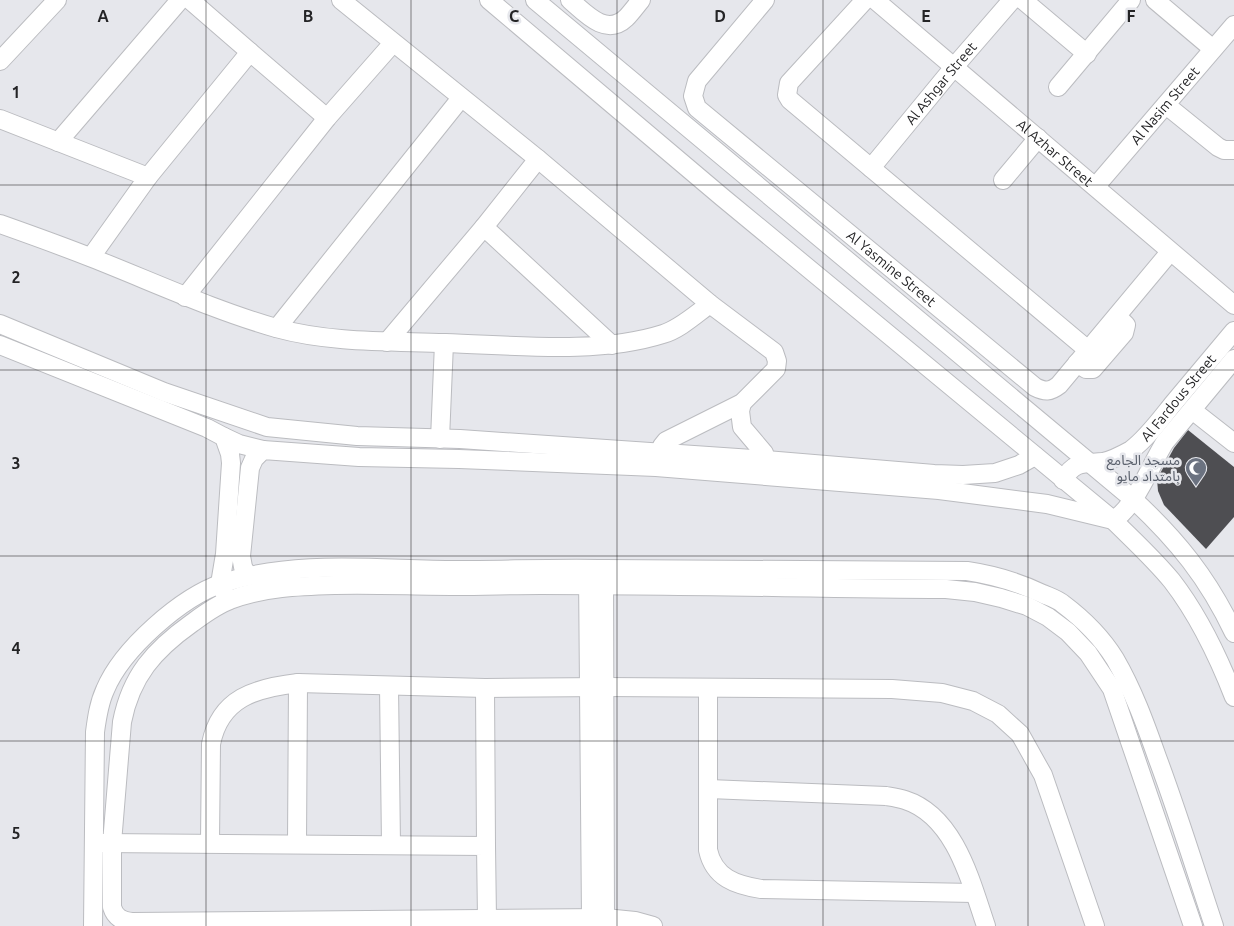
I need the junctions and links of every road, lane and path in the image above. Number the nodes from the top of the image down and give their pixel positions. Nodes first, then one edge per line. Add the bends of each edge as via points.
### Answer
1 (57, 0) edge
2 (180, 0) edge
3 (190, 0) edge
4 (341, 0) edge
5 (489, 0) edge
6 (534, 0) edge
7 (570, 0) edge
8 (641, 0) edge
9 (765, 0) edge
10 (864, 0) edge
11 (876, 0) edge
12 (1012, 0) edge
13 (1023, 0) edge
14 (1132, 0) edge
15 (1155, 0) edge
16 (1234, 25) edge
17 (393, 43) junction
18 (1212, 49) junction
19 (250, 52) junction
20 (1087, 54) junction
21 (0, 61) edge
22 (954, 67) junction
23 (1058, 87) dead end
24 (461, 98) junction
25 (1166, 105) junction
26 (328, 118) junction
27 (0, 119) edge
28 (728, 133) junction
29 (1038, 138) junction
30 (58, 142) junction
31 (714, 150) junction
32 (1234, 150) edge
33 (538, 159) junction
34 (871, 168) junction
35 (148, 177) junction
36 (1003, 180) dead end
37 (1096, 186) junction
38 (0, 224) edge
39 (484, 228) junction
40 (1170, 252) junction
41 (91, 258) junction
42 (185, 297) junction
43 (933, 303) junction
44 (710, 304) junction
45 (1234, 305) edge
46 (0, 324) edge
47 (277, 328) junction
48 (932, 331) junction
49 (1234, 331) edge
50 (386, 342) junction
51 (444, 343) junction
52 (0, 345) edge
53 (612, 345) junction
54 (1082, 356) junction
55 (1234, 359) edge
56 (742, 403) junction
57 (1192, 410) junction
58 (224, 437) junction
59 (440, 438) junction
60 (460, 440) junction
61 (1234, 444) edge
62 (263, 450) junction
63 (1035, 456) junction
64 (459, 459) junction
65 (658, 460) junction
66 (1087, 462) junction
67 (766, 468) junction
68 (1064, 480) junction
69 (1133, 499) junction
70 (1113, 520) junction
71 (801, 570) junction
72 (248, 576) junction
73 (596, 577) junction
74 (220, 584) junction
75 (800, 588) junction
76 (228, 600) junction
77 (1232, 622) edge
78 (298, 683) junction
79 (389, 686) junction
80 (597, 687) junction
81 (486, 688) junction
82 (708, 688) junction
83 (1234, 697) edge
84 (709, 789) junction
85 (93, 843) junction
86 (112, 843) junction
87 (210, 843) junction
88 (297, 844) junction
89 (391, 845) junction
90 (486, 846) junction
91 (974, 893) junction
92 (598, 918) junction
93 (487, 919) junction
94 (516, 922) edge
95 (93, 926) edge
96 (653, 926) edge
97 (986, 926) edge
98 (1095, 926) edge
99 (1193, 926) edge
100 (1214, 926) edge

1 - 21 street
2 - 30 street
3 - 19 street
4 - 17 street
5 - 63 street
6 - 31 street
7 - 8 street via 605,26 620,23
9 - 28 street, Al Yasmine Street via 701,75 694,88 697,108
10 - 34 street via 789,83 786,95
11 - 22 street, Al Azhar Street
12 - 22 street, Al Ashgar Street
13 - 20 street
14 - 20 street
15 - 18 street
16 - 18 street, Al Nasim Street
17 - 24 street
17 - 26 street
18 - 25 street, Al Nasim Street
19 - 26 street
19 - 35 street
20 - 23 street
22 - 29 street, Al Azhar Street
22 - 34 street, Al Ashgar Street
24 - 33 street
24 - 47 street
25 - 32 street via 1218,147
25 - 37 street, Al Nasim Street
26 - 42 street
27 - 30 street
28 - 31 street
28 - 43 street, Al Yasmine Street
29 - 36 street
29 - 37 street, Al Azhar Street
30 - 35 street
31 - 48 street
33 - 39 street
33 - 44 street
34 - 54 street
35 - 41 street
37 - 40 street, Al Azhar Street
38 - 41 street
39 - 50 street
39 - 53 street
40 - 45 street, Al Azhar Street
40 - 54 street, Al Yasmine Street
41 - 42 street
42 - 47 street
43 - 48 street
43 - 54 street, Al Yasmine Street via 1035,388 1043,391 1059,385
44 - 53 street via 665,334
44 - 56 street via 746,329 776,356 776,369
46 - 59 street via 164,392 267,427 357,436
47 - 50 street via 326,337
48 - 66 street
49 - 66 street, Al Fardous Street via 1133,448 1111,459
50 - 51 street
51 - 53 street via 532,347
51 - 59 street
52 - 58 street
55 - 57 street, Al Fardous Street
56 - 65 street via 672,437 662,446
56 - 67 street via 742,426 764,453
57 - 61 street
57 - 69 street, Al Fardous Street via 1156,456
58 - 62 street
58 - 74 street via 231,463
59 - 60 street
60 - 64 street
60 - 65 street
62 - 64 street via 359,457
62 - 72 street via 250,468 242,556
63 - 67 street via 995,473 962,475
63 - 68 street
64 - 65 street
65 - 67 street
66 - 68 street, Al Fardous Street via 1074,467
66 - 69 street
67 - 70 street via 1047,504
68 - 70 street
69 - 70 street, Al Fardous Street
69 - 77 street via 1191,559
70 - 83 street via 1156,562 1189,606
71 - 73 street
71 - 75 street
71 - 100 street via 967,571 988,574 1012,580 1061,602 1083,620 1114,659 1134,695
72 - 73 street via 350,568
72 - 74 street
73 - 75 street
73 - 76 street via 313,585 283,587
73 - 80 street
74 - 76 street
74 - 85 street via 192,599 141,639 112,676 104,692 95,732
75 - 99 street via 975,592 1027,606 1068,632 1088,653 1112,689
76 - 86 street via 174,635 155,654 132,689 122,722
78 - 79 street
78 - 87 street via 253,691 225,712 213,732
78 - 88 street
79 - 81 street
79 - 89 street
80 - 81 street
80 - 82 street
80 - 92 street
81 - 90 street
82 - 84 street
82 - 98 street via 892,689 942,693 973,701 998,714 1020,734 1043,775
84 - 91 street via 886,796 906,800 924,810 954,843
84 - 91 street via 708,850 715,869 734,882 761,889
85 - 86 street
85 - 95 street
86 - 87 street
86 - 93 street via 112,907 126,922
87 - 88 street
88 - 89 street
89 - 90 street
90 - 93 street
91 - 97 street
92 - 94 street
92 - 96 street
93 - 94 street

